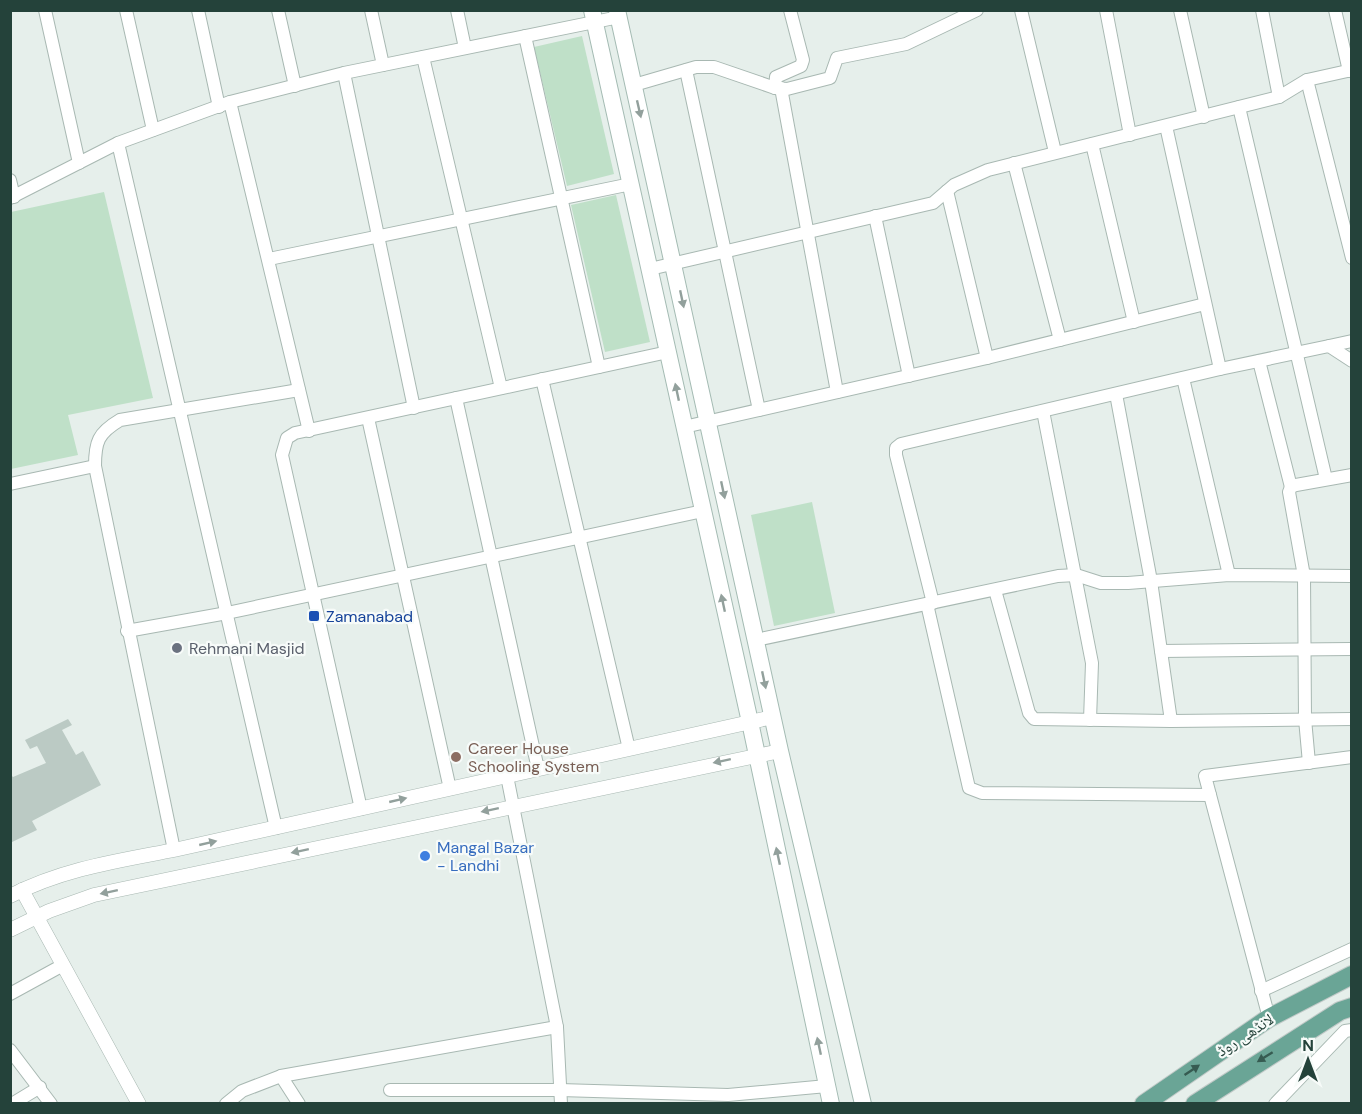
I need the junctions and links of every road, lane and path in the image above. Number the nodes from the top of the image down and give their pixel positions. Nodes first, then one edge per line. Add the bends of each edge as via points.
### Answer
1 (45, 10) edge
2 (126, 10) edge
3 (198, 10) edge
4 (278, 10) edge
5 (371, 10) edge
6 (457, 10) edge
7 (790, 10) edge
8 (977, 10) edge
9 (1021, 10) edge
10 (1106, 10) edge
11 (1180, 10) edge
12 (1262, 10) edge
13 (1335, 10) edge
14 (618, 14) edge
15 (593, 16) edge
16 (525, 36) junction
17 (465, 48) junction
18 (423, 57) junction
19 (383, 65) junction
20 (686, 70) junction
21 (1350, 70) edge
22 (344, 73) junction
23 (1307, 80) junction
24 (634, 85) junction
25 (295, 86) junction
26 (778, 88) junction
27 (1280, 97) junction
28 (225, 105) junction
29 (1239, 108) junction
30 (1204, 117) junction
31 (1166, 126) junction
32 (153, 130) junction
33 (1130, 135) junction
34 (118, 143) junction
35 (1092, 144) junction
36 (1055, 152) junction
37 (79, 163) junction
38 (1014, 163) junction
39 (10, 180) edge
40 (631, 184) junction
41 (947, 191) junction
42 (13, 197) edge
43 (562, 198) junction
44 (875, 216) junction
45 (461, 219) junction
46 (807, 231) junction
47 (378, 237) junction
48 (1351, 252) edge
49 (723, 253) junction
50 (269, 259) junction
51 (674, 264) junction
52 (650, 270) junction
53 (1205, 304) junction
54 (1134, 322) junction
55 (1060, 340) junction
56 (1352, 341) edge
57 (1329, 346) junction
58 (668, 352) junction
59 (1298, 352) junction
60 (987, 358) junction
61 (1352, 360) edge
62 (1259, 361) junction
63 (598, 367) junction
64 (1220, 369) junction
65 (909, 376) junction
66 (1183, 378) junction
67 (543, 379) junction
68 (501, 388) junction
69 (299, 390) junction
70 (837, 392) junction
71 (1116, 394) junction
72 (456, 398) junction
73 (414, 408) junction
74 (759, 410) junction
75 (1043, 411) junction
76 (181, 412) junction
77 (368, 418) junction
78 (708, 421) junction
79 (684, 427) junction
80 (309, 431) junction
81 (95, 466) junction
82 (1352, 475) edge
83 (1326, 479) junction
84 (10, 484) edge
85 (1291, 487) junction
86 (703, 511) junction
87 (580, 537) junction
88 (493, 557) junction
89 (1076, 574) junction
90 (403, 575) junction
91 (1229, 575) junction
92 (1304, 576) junction
93 (1352, 576) edge
94 (1151, 581) junction
95 (995, 590) junction
96 (313, 594) junction
97 (930, 604) junction
98 (227, 613) junction
99 (127, 631) junction
100 (756, 640) junction
101 (1306, 649) junction
102 (1352, 649) edge
103 (1161, 651) junction
104 (773, 717) junction
105 (1305, 719) junction
106 (1352, 719) edge
107 (1090, 720) junction
108 (1171, 721) junction
109 (750, 722) junction
110 (629, 749) junction
111 (780, 751) junction
112 (756, 754) junction
113 (1352, 757) edge
114 (1309, 763) junction
115 (538, 770) junction
116 (507, 776) junction
117 (450, 789) junction
118 (1210, 795) junction
119 (514, 805) junction
120 (361, 809) junction
121 (276, 828) junction
122 (174, 850) junction
123 (16, 893) edge
124 (38, 917) junction
125 (10, 930) edge
126 (1352, 950) edge
127 (63, 965) junction
128 (1352, 975) edge
129 (1262, 991) junction
130 (10, 994) edge
131 (1352, 1007) edge
132 (1269, 1018) junction
133 (557, 1027) junction
134 (1352, 1030) edge
135 (10, 1050) edge
136 (281, 1076) junction
137 (827, 1086) junction
138 (40, 1087) junction
139 (390, 1090) dead end
140 (560, 1090) junction
141 (728, 1099) edge
142 (12, 1104) edge
143 (51, 1104) edge
144 (139, 1104) edge
145 (226, 1104) edge
146 (299, 1104) edge
147 (561, 1104) edge
148 (831, 1104) edge
149 (863, 1104) edge
150 (1144, 1104) edge
151 (1195, 1104) edge
152 (1275, 1104) edge

1 - 37 street
2 - 32 street
3 - 28 street
4 - 25 street
5 - 19 street
6 - 17 street
7 - 26 street via 803,60 801,66 776,77
8 - 26 street via 906,44 837,58 830,78
9 - 36 street
10 - 33 street
11 - 30 street
12 - 27 street
13 - 21 street
14 - 15 street
14 - 24 main road
15 - 16 street
15 - 40 main road
16 - 17 street
16 - 43 street
17 - 18 street
18 - 19 street
18 - 45 street
19 - 22 street
20 - 24 street
20 - 26 street via 714,67
20 - 49 street
21 - 23 street
22 - 25 street
22 - 47 street
23 - 27 street
23 - 48 street
24 -> 51 main road
25 - 28 street
26 - 46 street
27 - 29 street
28 - 32 street
28 - 50 street
29 - 30 street
29 - 59 street
30 - 31 street
31 - 33 street
31 - 53 street
32 - 34 street
33 - 35 street
34 - 37 street
34 - 76 street
35 - 36 street
35 - 54 street
36 - 38 street
37 - 42 street
38 - 41 street via 988,170
38 - 55 street
39 - 42 street
40 - 43 street
40 - 52 main road
41 - 44 street via 933,202
41 - 60 street
43 - 45 street
43 - 63 street
44 - 46 street
44 - 65 street
45 - 47 street
45 - 68 street
46 - 49 street
46 - 70 street
47 - 50 street
47 - 73 street
49 - 51 street
49 - 74 street
50 - 69 street
51 - 52 street
51 -> 78 main road
52 - 58 main road
53 - 54 street
53 - 64 street
54 - 55 street
55 - 60 street
56 - 57 street
57 - 59 street
57 - 61 street
58 - 63 street
79 -> 58 main road
59 - 62 street
59 - 83 street
60 - 65 street
62 - 64 street
62 - 85 street
63 - 67 street
64 - 66 street
65 - 70 street
66 - 71 street
66 - 91 street
67 - 68 street
67 - 87 street
68 - 72 street
69 - 76 street
69 - 80 street
70 - 74 street
71 - 75 street
71 - 94 street
72 - 73 street
72 - 88 street
73 - 77 street
74 - 78 street
75 - 89 street
75 - 97 street via 896,448
76 - 81 street via 120,420 104,429 95,443
76 - 98 street
77 - 80 street
77 - 90 street
78 - 79 street
78 -> 100 main road
79 - 86 main road
80 - 96 street via 287,438 282,455
81 - 84 street
81 - 99 street
82 - 83 street
83 - 85 street
85 - 92 street
86 - 87 street
109 -> 86 main road
87 - 88 street
87 - 110 street
88 - 90 street
88 - 115 street
89 - 94 street via 1101,583
89 - 95 street
89 - 107 street via 1092,663
90 - 96 street
90 - 117 street
91 - 92 street
91 - 94 street
92 - 93 street
92 - 101 street
94 - 103 street
95 - 97 street
95 - 107 street via 1031,717
96 - 98 street
96 - 120 street
97 - 100 street
97 - 118 street via 966,783 974,791
98 - 99 street
98 - 121 street
99 - 122 street
100 -> 104 main road
101 - 102 street
101 - 103 street
101 - 105 street
103 - 108 street
104 - 109 street
104 - 111 main road
105 - 106 street
105 - 108 street
105 - 114 street
107 - 108 street
109 - 110 street
109 - 112 main road
110 - 115 street
111 - 112 street
111 - 149 main road
112 -> 119 street
137 -> 112 main road
113 - 114 street
114 - 118 street via 1205,776
115 - 116 street
116 - 117 street
116 - 119 street
120 -> 117 street
118 - 129 street
119 -> 124 street via 94,896
119 - 133 street
120 - 121 street
122 -> 121 street
122 - 123 street via 86,866
123 - 124 street
124 - 125 street
124 - 127 street
126 - 129 street
127 - 130 street
127 - 144 street
128 - 132 main road, لانڈھی روڈ
129 - 132 street
131 -> 151 main road, لانڈھی روڈ
150 -> 132 main road, لانڈھی روڈ
133 - 136 street
133 - 140 street
134 - 152 street via 1345,1031
135 - 138 street
136 - 145 street via 242,1091
136 - 146 street
137 - 141 street
137 - 148 main road
138 - 142 street
138 - 143 street
139 - 140 street
140 - 141 street
140 - 147 street

